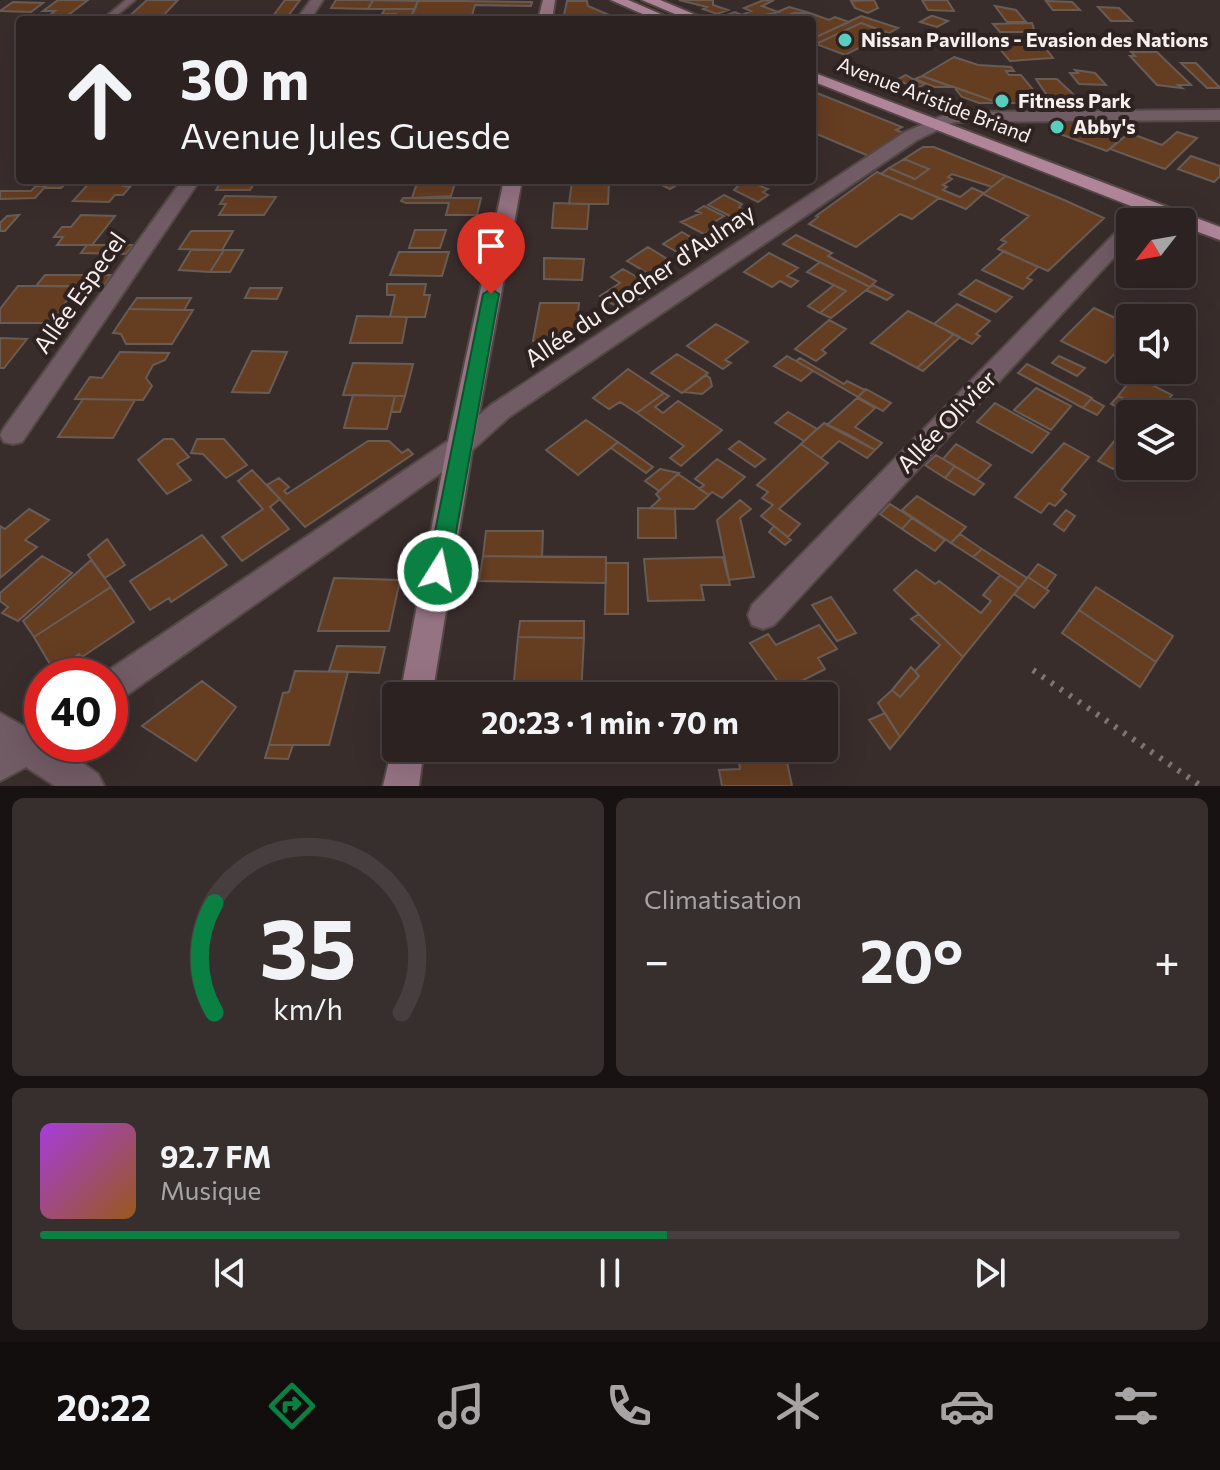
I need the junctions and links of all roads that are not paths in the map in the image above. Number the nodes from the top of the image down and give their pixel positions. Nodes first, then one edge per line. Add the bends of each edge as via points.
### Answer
1 (131, 0) edge
2 (617, 0) edge
3 (648, 0) edge
4 (111, 16) edge
5 (658, 16) edge
6 (690, 16) edge
7 (816, 64) edge
8 (816, 77) edge
9 (1220, 115) edge
10 (943, 120) junction
11 (188, 184) edge
12 (512, 184) edge
13 (1151, 207) joint
14 (1220, 218) edge
15 (1220, 234) edge
16 (1116, 244) edge
17 (13, 435) dead end
18 (460, 446) junction
19 (763, 615) dead end
20 (128, 676) edge
21 (418, 682) edge
22 (17, 744) edge
23 (405, 762) edge
24 (86, 786) edge
25 (401, 786) edge

1 - 4 lane
2 - 5 main road
3 - 6 main road
7 - 10 main road, Avenue Aristide Briand
8 - 10 main road, Avenue Aristide Briand
9 - 10 street
10 - 13 main road, Avenue Aristide Briand
10 - 14 main road, Avenue Aristide Briand
10 - 18 street, Allée du Clocher d'Aulnay via 911,136 500,411
11 - 17 street, Allée Especel
12 - 18 street
13 - 15 main road, Avenue Aristide Briand
16 - 19 street, Allée Olivier
18 - 20 street, Allée du Clocher d'Aulnay
18 - 21 street
22 - 24 street
23 - 25 street

